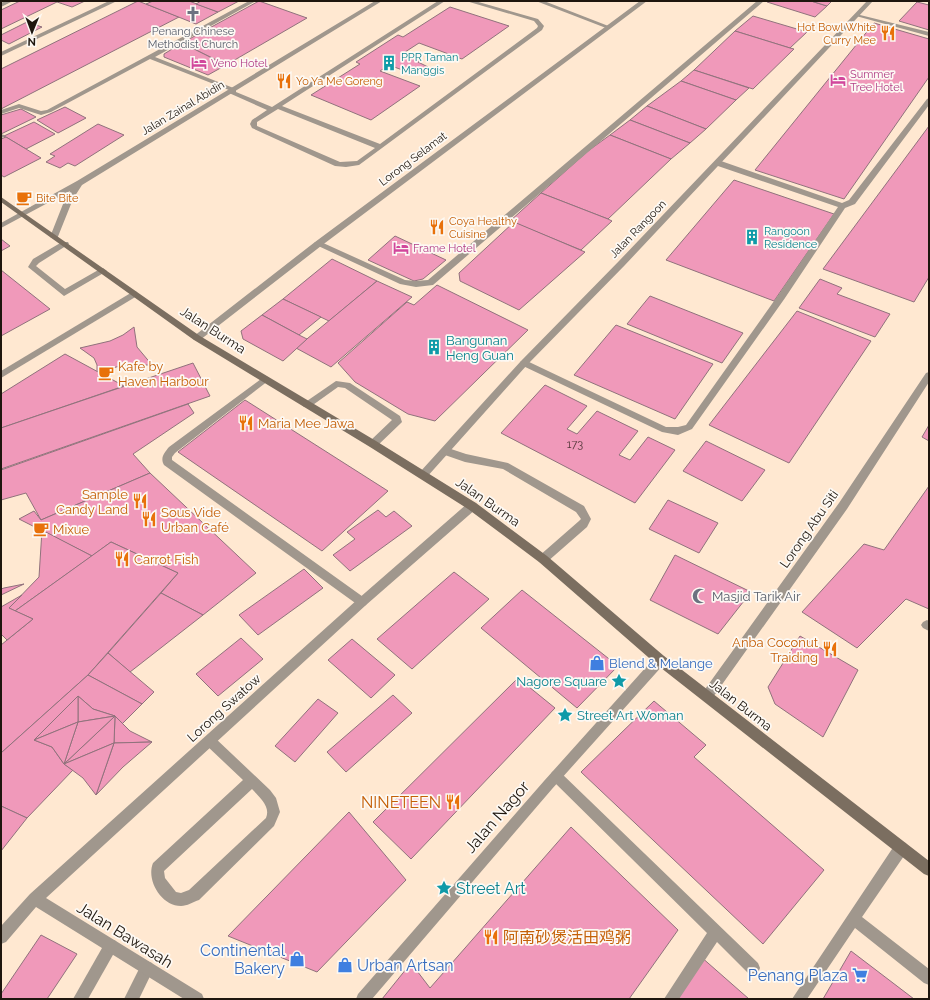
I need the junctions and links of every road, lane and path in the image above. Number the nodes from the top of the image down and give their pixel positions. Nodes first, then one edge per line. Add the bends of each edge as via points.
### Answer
1 (10, 1) edge
2 (114, 1) edge
3 (253, 1) edge
4 (379, 1) edge
5 (442, 1) edge
6 (469, 1) edge
7 (539, 1) edge
8 (644, 1) edge
9 (761, 1) edge
10 (870, 1) edge
11 (1, 5) edge
12 (858, 15) junction
13 (608, 27) junction
14 (929, 34) edge
15 (1, 54) edge
16 (150, 56) junction
17 (232, 91) junction
18 (929, 100) edge
19 (274, 107) junction
20 (1, 112) edge
21 (380, 147) junction
22 (718, 163) junction
23 (80, 184) junction
24 (1, 199) edge
25 (842, 206) junction
26 (24, 215) junction
27 (1, 226) edge
28 (54, 237) junction
29 (65, 244) junction
30 (318, 244) junction
31 (103, 271) junction
32 (134, 294) junction
33 (197, 338) junction
34 (524, 363) junction
35 (1, 375) edge
36 (929, 375) edge
37 (265, 379) junction
38 (307, 405) junction
39 (373, 444) junction
40 (445, 450) junction
41 (423, 475) junction
42 (472, 506) junction
43 (543, 559) junction
44 (362, 602) junction
45 (660, 660) junction
46 (707, 696) junction
47 (210, 741) junction
48 (556, 776) junction
49 (251, 781) junction
50 (901, 848) junction
51 (929, 868) edge
52 (35, 900) junction
53 (854, 919) junction
54 (716, 932) junction
55 (1, 937) edge
56 (111, 946) junction
57 (147, 968) junction
58 (753, 968) dead end
59 (929, 978) edge
60 (80, 999) edge
61 (131, 999) edge
62 (197, 999) edge
63 (363, 999) edge
64 (671, 999) edge
65 (800, 999) edge

1 - 11 street
2 - 15 street
3 - 16 street
4 - 17 street, Jalan Zainal Abidin
5 - 19 street
6 - 21 street via 536,20 541,26 540,29
7 - 13 street
8 - 13 street, Lorong Selamat
9 - 30 street via 430,283 403,282
10 - 12 street, Jalan Rangoon
12 - 14 street
12 - 22 street, Jalan Rangoon
13 - 30 street, Lorong Selamat
16 - 17 street
16 - 20 street via 49,111 41,113 19,106
17 - 19 street
17 - 23 street, Jalan Zainal Abidin
18 - 25 street via 852,202
19 - 21 street
19 - 21 street via 254,120 254,127 338,164 359,163
22 - 25 street
22 - 34 street, Jalan Rangoon
23 - 26 street, Jalan Zainal Abidin
23 - 28 street, Jalan Zainal Abidin via 69,199
24 - 26 main road, Jalan Burma
25 - 34 street via 689,427 678,431 665,430
26 - 27 street, Jalan Zainal Abidin
26 - 28 main road, Jalan Burma
28 - 29 main road, Jalan Burma
29 - 31 main road, Jalan Burma
29 - 31 street via 36,261 32,267 64,294
30 - 33 street, Lorong Selamat
31 - 32 main road, Jalan Burma
32 - 33 main road, Jalan Burma
32 - 35 street
33 - 37 main road, Jalan Burma
34 - 40 street, Jalan Rangoon
36 - 46 street, Lorong Abu Siti via 847,500
37 - 38 main road, Jalan Burma
37 - 44 street via 172,450 167,456 167,462
38 - 39 main road, Jalan Burma
38 - 39 street via 336,384 347,385 397,418 393,428
39 - 41 main road, Jalan Burma
40 - 41 street, Jalan Rangoon
40 - 43 street via 465,458 505,466 580,509 586,519 583,524
41 - 42 main road, Jalan Burma
42 - 43 main road, Jalan Burma
42 - 44 street, Lorong Swatow
43 - 45 main road, Jalan Burma
44 - 47 street, Lorong Swatow
45 - 46 main road, Jalan Burma
45 - 48 street, Jalan Nagor
46 - 50 main road, Jalan Burma
47 - 49 street
47 - 52 street, Lorong Swatow
48 - 54 street
48 - 63 street, Jalan Nagor
49 - 49 street via 274,807 274,815 270,822 194,895 186,900 177,900 170,896 157,877 158,868
50 - 51 main road, Jalan Burma
50 - 53 street
52 - 55 street, Lorong Swatow
52 - 56 street, Jalan Bawasah
53 - 59 street
53 - 65 street
54 - 58 street
54 - 64 street
56 - 57 street, Jalan Bawasah
56 - 60 street
57 - 61 street
57 - 62 street, Jalan Bawasah

